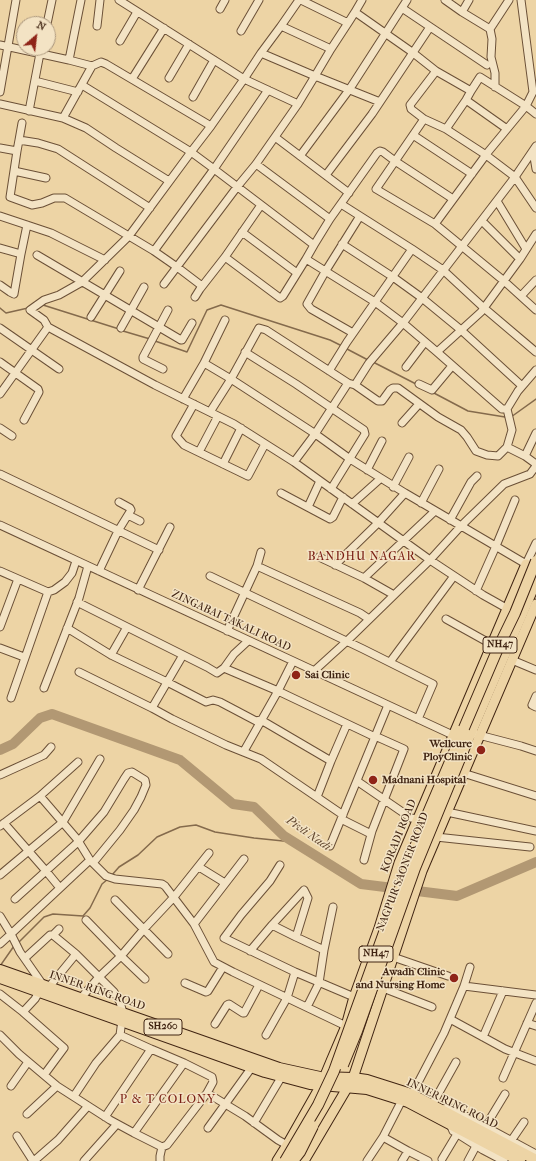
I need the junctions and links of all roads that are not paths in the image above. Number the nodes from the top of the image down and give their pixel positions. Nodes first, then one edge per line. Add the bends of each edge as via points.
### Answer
1 (16, 0) edge
2 (52, 0) edge
3 (81, 0) edge
4 (100, 0) edge
5 (119, 0) edge
6 (225, 0) edge
7 (259, 0) edge
8 (300, 0) edge
9 (362, 0) edge
10 (407, 0) edge
11 (444, 0) edge
12 (469, 0) edge
13 (509, 0) edge
14 (521, 0) edge
15 (313, 3) edge
16 (220, 8) dead end
17 (402, 8) junction
18 (137, 12) junction
19 (355, 12) junction
20 (462, 12) junction
21 (49, 16) edge
22 (348, 23) junction
23 (97, 26) dead end
24 (281, 26) junction
25 (430, 27) junction
26 (164, 28) junction
27 (490, 29) junction
28 (241, 31) dead end
29 (385, 34) junction
30 (120, 41) dead end
31 (189, 44) junction
32 (4, 45) edge
33 (16, 47) edge
34 (331, 49) junction
35 (412, 52) junction
36 (261, 53) junction
37 (40, 56) edge
38 (56, 56) edge
39 (491, 57) junction
40 (69, 60) junction
41 (214, 60) junction
42 (487, 65) junction
43 (92, 66) junction
44 (436, 71) junction
45 (315, 76) junction
46 (480, 77) junction
47 (169, 78) dead end
48 (132, 79) junction
49 (244, 79) junction
50 (35, 81) junction
51 (82, 85) junction
52 (495, 87) junction
53 (268, 90) junction
54 (349, 90) junction
55 (0, 92) edge
56 (78, 92) junction
57 (470, 92) junction
58 (193, 97) dead end
59 (466, 100) junction
60 (380, 102) junction
61 (0, 104) edge
62 (298, 104) junction
63 (526, 106) junction
64 (29, 111) junction
65 (536, 114) edge
66 (63, 118) junction
67 (424, 119) junction
68 (22, 123) dead end
69 (211, 126) junction
70 (446, 129) junction
71 (507, 129) junction
72 (413, 135) junction
73 (275, 136) junction
74 (19, 140) junction
75 (0, 148) edge
76 (534, 149) edge
77 (17, 151) junction
78 (191, 152) junction
79 (486, 155) junction
80 (300, 156) junction
81 (395, 161) junction
82 (256, 164) junction
83 (214, 169) junction
84 (536, 169) edge
85 (14, 171) junction
86 (472, 174) junction
87 (326, 175) junction
88 (516, 177) junction
89 (46, 178) dead end
90 (170, 181) junction
91 (237, 187) junction
92 (349, 193) junction
93 (453, 199) junction
94 (497, 201) junction
95 (341, 204) junction
96 (261, 205) junction
97 (150, 208) junction
98 (536, 208) edge
99 (0, 216) edge
100 (360, 216) junction
101 (330, 219) junction
102 (482, 220) junction
103 (435, 224) junction
104 (27, 225) junction
105 (242, 232) junction
106 (536, 234) edge
107 (129, 236) junction
108 (342, 244) junction
109 (314, 245) junction
110 (462, 246) junction
111 (0, 248) edge
112 (412, 249) junction
113 (526, 249) junction
114 (154, 251) junction
115 (21, 254) junction
116 (37, 255) dead end
117 (225, 257) junction
118 (306, 259) junction
119 (520, 259) junction
120 (105, 260) junction
121 (177, 267) junction
122 (443, 270) junction
123 (120, 271) dead end
124 (325, 272) junction
125 (298, 273) junction
126 (393, 277) junction
127 (536, 280) edge
128 (504, 281) junction
129 (82, 282) junction
130 (164, 284) dead end
131 (0, 285) edge
132 (202, 286) junction
133 (144, 287) dead end
134 (104, 296) junction
135 (521, 296) junction
136 (195, 297) dead end
137 (422, 298) junction
138 (375, 302) junction
139 (484, 308) junction
140 (168, 310) dead end
141 (536, 310) edge
142 (131, 311) junction
143 (91, 318) dead end
144 (225, 320) dead end
145 (192, 323) dead end
146 (403, 323) junction
147 (48, 327) junction
148 (158, 327) junction
149 (0, 328) edge
150 (121, 328) dead end
151 (461, 330) junction
152 (353, 333) junction
153 (425, 342) junction
154 (32, 350) junction
155 (246, 352) junction
156 (437, 352) junction
157 (536, 352) edge
158 (0, 362) edge
159 (204, 363) junction
160 (452, 366) junction
161 (406, 367) dead end
162 (59, 369) dead end
163 (163, 369) dead end
164 (536, 370) edge
165 (329, 371) junction
166 (16, 373) junction
167 (231, 379) junction
168 (352, 384) junction
169 (419, 384) dead end
170 (522, 386) junction
171 (0, 393) edge
172 (183, 399) junction
173 (194, 404) junction
174 (420, 404) junction
175 (332, 409) junction
176 (507, 409) junction
177 (210, 412) junction
178 (218, 416) junction
179 (24, 420) dead end
180 (402, 423) dead end
181 (0, 428) edge
182 (241, 428) junction
183 (536, 433) edge
184 (315, 434) junction
185 (12, 436) dead end
186 (382, 441) dead end
187 (265, 444) junction
188 (507, 447) junction
189 (199, 452) junction
190 (525, 456) junction
191 (409, 457) dead end
192 (350, 459) junction
193 (294, 462) junction
194 (223, 464) junction
195 (536, 465) edge
196 (367, 470) junction
197 (439, 470) dead end
198 (0, 474) edge
199 (477, 476) dead end
200 (380, 479) junction
201 (320, 481) junction
202 (393, 487) junction
203 (331, 489) junction
204 (281, 493) dead end
205 (405, 494) junction
206 (343, 497) junction
207 (515, 500) dead end
208 (119, 502) dead end
209 (421, 503) junction
210 (352, 504) junction
211 (308, 508) junction
212 (435, 511) junction
213 (128, 515) junction
214 (450, 520) junction
215 (140, 521) dead end
216 (378, 523) junction
217 (0, 525) edge
218 (461, 526) junction
219 (170, 527) dead end
220 (118, 531) junction
221 (403, 541) junction
222 (536, 543) edge
223 (496, 546) junction
224 (159, 550) junction
225 (261, 552) dead end
226 (319, 557) dead end
227 (430, 560) junction
228 (76, 561) junction
229 (531, 563) edge
230 (335, 565) junction
231 (88, 566) junction
232 (257, 566) junction
233 (536, 569) edge
234 (0, 571) edge
235 (99, 572) junction
236 (210, 576) dead end
237 (454, 576) junction
238 (364, 578) junction
239 (18, 579) junction
240 (536, 581) edge
241 (138, 590) junction
242 (476, 591) junction
243 (48, 592) junction
244 (245, 593) junction
245 (394, 595) junction
246 (78, 602) junction
247 (536, 604) edge
248 (508, 609) junction
249 (369, 619) junction
250 (446, 619) dead end
251 (127, 627) junction
252 (0, 628) edge
253 (67, 628) junction
254 (228, 631) junction
255 (248, 640) junction
256 (347, 641) junction
257 (492, 644) junction
258 (0, 648) edge
259 (183, 655) junction
260 (111, 656) junction
261 (24, 657) junction
262 (512, 660) junction
263 (293, 662) junction
264 (390, 662) junction
265 (224, 668) junction
266 (536, 670) edge
267 (314, 671) junction
268 (79, 672) dead end
269 (167, 682) junction
270 (44, 688) dead end
271 (278, 691) junction
272 (536, 696) edge
273 (11, 698) dead end
274 (388, 705) junction
275 (536, 707) edge
276 (152, 708) junction
277 (418, 719) junction
278 (261, 720) junction
279 (347, 724) junction
280 (472, 732) junction
281 (375, 736) junction
282 (463, 741) junction
283 (51, 747) dead end
284 (536, 751) edge
285 (244, 752) junction
286 (100, 759) dead end
287 (331, 761) junction
288 (78, 762) dead end
289 (463, 773) junction
290 (0, 775) edge
291 (357, 781) junction
292 (40, 796) junction
293 (536, 796) edge
294 (317, 797) junction
295 (384, 800) junction
296 (447, 812) junction
297 (342, 817) junction
298 (419, 819) junction
299 (63, 822) junction
300 (2, 824) edge
301 (536, 831) edge
302 (371, 834) junction
303 (436, 837) junction
304 (78, 842) junction
305 (330, 846) dead end
306 (530, 846) dead end
307 (29, 851) junction
308 (209, 854) dead end
309 (244, 859) dead end
310 (364, 860) dead end
311 (92, 861) junction
312 (280, 865) dead end
313 (199, 867) junction
314 (46, 871) junction
315 (0, 875) edge
316 (225, 883) junction
317 (60, 888) junction
318 (174, 897) junction
319 (15, 900) dead end
320 (115, 900) dead end
321 (333, 907) dead end
322 (0, 916) edge
323 (86, 920) dead end
324 (194, 924) junction
325 (272, 925) junction
326 (379, 928) junction
327 (144, 929) junction
328 (10, 934) junction
329 (401, 934) junction
330 (296, 937) junction
331 (0, 944) edge
332 (324, 950) junction
333 (250, 951) junction
334 (76, 954) junction
335 (168, 954) dead end
336 (22, 955) junction
337 (121, 956) junction
338 (393, 957) junction
339 (223, 967) junction
340 (470, 967) dead end
341 (295, 972) junction
342 (1, 973) edge
343 (448, 976) dead end
344 (99, 977) junction
345 (145, 979) dead end
346 (185, 983) dead end
347 (319, 983) junction
348 (259, 985) junction
349 (464, 986) junction
350 (44, 988) junction
351 (383, 988) junction
352 (503, 991) junction
353 (0, 994) edge
354 (536, 995) edge
355 (354, 997) junction
356 (81, 998) junction
357 (287, 998) junction
358 (536, 1003) edge
359 (307, 1007) junction
360 (432, 1008) dead end
361 (23, 1012) junction
362 (123, 1017) junction
363 (450, 1019) junction
364 (527, 1023) junction
365 (215, 1024) dead end
366 (346, 1026) junction
367 (536, 1026) edge
368 (0, 1035) edge
369 (120, 1035) junction
370 (266, 1035) dead end
371 (483, 1037) junction
372 (151, 1049) junction
373 (514, 1053) junction
374 (331, 1061) junction
375 (536, 1061) edge
376 (28, 1062) junction
377 (456, 1062) dead end
378 (184, 1063) junction
379 (252, 1067) junction
380 (357, 1067) junction
381 (44, 1075) junction
382 (282, 1076) junction
383 (353, 1078) junction
384 (503, 1078) dead end
385 (322, 1081) junction
386 (11, 1086) dead end
387 (56, 1086) junction
388 (348, 1088) junction
389 (207, 1093) junction
390 (505, 1094) dead end
391 (74, 1096) junction
392 (407, 1099) junction
393 (225, 1104) junction
394 (88, 1106) junction
395 (435, 1107) junction
396 (26, 1114) dead end
397 (105, 1117) junction
398 (524, 1122) dead end
399 (254, 1123) junction
400 (450, 1123) junction
401 (117, 1124) junction
402 (485, 1127) junction
403 (208, 1128) dead end
404 (134, 1133) junction
405 (457, 1134) junction
406 (17, 1136) dead end
407 (383, 1137) junction
408 (511, 1141) junction
409 (287, 1145) junction
410 (476, 1146) junction
411 (162, 1147) junction
412 (408, 1151) junction
413 (536, 1154) edge
414 (520, 1158) edge
415 (442, 1159) dead end
416 (500, 1160) edge
417 (536, 1160) edge
418 (33, 1161) edge
419 (84, 1161) edge
420 (160, 1161) edge
421 (280, 1161) edge
422 (293, 1161) edge
423 (304, 1161) edge
424 (367, 1161) edge
425 (402, 1161) edge
426 (428, 1161) edge
427 (468, 1161) edge

1 - 32 street
2 - 21 street
3 - 40 street
4 - 23 street
5 - 18 street
6 - 16 street
7 - 28 street
8 - 15 street
8 - 24 street
9 - 19 street
10 - 17 street
11 - 20 street
12 - 20 street
13 - 27 street
14 - 63 street via 533,92
15 - 22 street
17 - 25 street
17 - 29 street
18 - 26 street
18 - 30 street
19 - 22 street
19 - 29 street
20 - 27 street
22 - 34 street
24 - 34 street
24 - 36 street
25 - 35 street
25 - 42 street
26 - 31 street
26 - 48 street
27 - 39 street
29 - 35 street
29 - 54 street
31 - 41 street
31 - 47 street
32 - 33 street
32 - 55 street
34 - 45 street
35 - 44 street
35 - 60 street
36 - 45 street
36 - 49 street
37 - 50 street
38 - 40 street
39 - 42 street
39 - 52 street
40 - 43 street
41 - 49 street
41 - 58 street
42 - 46 street
43 - 48 street via 100,62
43 - 51 street
44 - 57 street
44 - 67 street via 410,105 411,109
45 - 54 street
45 - 62 street
46 - 52 street
46 - 57 street
48 - 69 street
49 - 53 street
49 - 69 street
50 - 56 street
50 - 64 street
51 - 56 street
51 - 78 street
52 - 63 street
53 - 62 street
53 - 83 street
54 - 60 street
54 - 80 street
56 - 66 street
57 - 59 street
59 - 70 street
59 - 71 street
60 - 87 street
61 - 64 street
62 - 73 street
63 - 65 street
63 - 71 street
64 - 66 street
66 - 90 street via 86,128
67 - 70 street
67 - 72 street
68 - 74 street
69 - 78 street
70 - 79 street
71 - 79 street
72 - 81 street
72 - 86 street
73 - 80 street
73 - 82 street
74 - 77 street
74 - 97 street via 58,149
75 - 77 street
76 - 84 street
76 - 88 street
77 - 85 street
78 - 83 street
78 - 90 street
79 - 86 street
79 - 88 street
80 - 87 street
81 - 92 street via 380,151
81 - 93 street
81 - 103 street via 376,189
82 - 91 street
82 - 101 street
83 - 91 street
83 - 114 street
85 - 89 street
85 - 107 street via 10,197 32,205 54,198 65,198
86 - 93 street
87 - 92 street
88 - 94 street
88 - 98 street
90 - 97 street
91 - 96 street
91 - 121 street
92 - 95 street
93 - 103 street
94 - 102 street
94 - 113 street
95 - 100 street
95 - 101 street
96 - 105 street
96 - 109 street
97 - 107 street
99 - 104 street
100 - 108 street
100 - 112 street
101 - 109 street
102 - 110 street
102 - 119 street
103 - 110 street
104 - 115 street
104 - 120 street via 51,233
105 - 117 street
105 - 125 street
106 - 113 street
107 - 114 street
107 - 120 street
108 - 124 street
108 - 126 street
109 - 118 street
110 - 122 street
110 - 128 street
111 - 115 street
112 - 122 street
112 - 126 street
113 - 119 street
114 - 121 street
115 - 131 street via 14,294
116 - 129 street
117 - 125 street via 280,298
117 - 132 street
118 - 124 street
118 - 125 street
119 - 128 street
120 - 129 street
121 - 130 street
121 - 132 street
122 - 137 street
122 - 139 street
123 - 134 street
124 - 138 street
124 - 152 street via 307,304
126 - 137 street
126 - 138 street
127 - 135 street
128 - 135 street
128 - 139 street
129 - 134 street
129 - 147 street via 44,300 30,310 44,320
132 - 136 street
133 - 142 street
134 - 142 street
134 - 143 street
135 - 141 street
137 - 146 street
137 - 151 street
138 - 146 street
138 - 152 street
139 - 151 street
139 - 157 street
140 - 148 street
142 - 148 street
142 - 150 street
144 - 159 street
145 - 148 street via 182,340
146 - 153 street
146 - 168 street
147 - 154 street
147 - 172 street
148 - 163 street via 143,359
149 - 154 street
151 - 156 street
151 - 170 street
152 - 165 street
153 - 156 street
153 - 161 street
154 - 162 street
154 - 166 street
155 - 165 street via 259,328
155 - 167 street
155 - 175 street
156 - 160 street
158 - 166 street
159 - 167 street
159 - 172 street
160 - 169 street via 432,390
160 - 176 street via 502,409
164 - 170 street
165 - 168 street
166 - 171 street
166 - 179 street via 39,392
167 - 177 street
167 - 184 street
168 - 174 street via 378,401 382,401 393,388 398,388
168 - 175 street
170 - 176 street
172 - 173 street
173 - 177 street
173 - 189 street via 176,436 184,445
174 - 180 street
174 - 188 street via 461,430 476,451 498,456
175 - 184 street
175 - 192 street via 364,430 365,434
176 - 188 street via 512,430
177 - 178 street
178 - 182 street
178 - 189 street
181 - 185 street
182 - 187 street
182 - 194 street
183 - 190 street
184 - 192 street
184 - 193 street
186 - 196 street
187 - 193 street
187 - 194 street via 248,476
188 - 190 street
189 - 194 street
190 - 195 street
191 - 202 street
192 - 196 street
192 - 203 street
193 - 201 street
195 - 218 street via 530,474 504,484
196 - 200 street
197 - 209 street
198 - 220 street
199 - 214 street
200 - 202 street
200 - 210 street
201 - 203 street
201 - 211 street
202 - 205 street
203 - 206 street
204 - 211 street
205 - 209 street
205 - 216 street
206 - 210 street
206 - 211 street via 330,519
207 - 223 street
208 - 213 street via 130,508
209 - 212 street
210 - 216 street
212 - 214 street
212 - 221 street
213 - 215 street
213 - 220 street
214 - 218 street
216 - 221 street
216 - 230 street
217 - 228 street, ZINGABAI TAKALI ROAD
218 - 223 street
218 - 227 street
219 - 224 street
220 - 224 street
220 - 235 street
221 - 227 street
221 - 238 street
222 - 229 street
223 - 229 street
223 - 242 street
224 - 241 street
225 - 232 street
226 - 230 street
227 - 237 street
227 - 245 street
228 - 231 street, ZINGABAI TAKALI ROAD
228 - 243 street via 72,573 64,582
229 - 233 main road
229 - 248 main road, KORADI ROAD
229 - 280 highway, NH47, bridge
230 - 238 street
231 - 235 street, ZINGABAI TAKALI ROAD
231 - 246 street
232 - 244 street
232 - 249 street
234 - 239 street
235 - 241 street, ZINGABAI TAKALI ROAD
236 - 244 street
237 - 242 street
237 - 264 street
238 - 245 street
239 - 243 street
239 - 252 street
240 - 280 highway, NH47
241 - 254 street, ZINGABAI TAKALI ROAD
242 - 248 street
243 - 261 street
244 - 254 street
244 - 256 street
245 - 249 street
246 - 251 street
246 - 253 street
247 - 262 main road
248 - 257 main road, KORADI ROAD
249 - 256 street
250 - 257 street
251 - 259 street
251 - 260 street
253 - 260 street
253 - 270 street
254 - 255 street, ZINGABAI TAKALI ROAD
255 - 263 street, ZINGABAI TAKALI ROAD
255 - 265 street
256 - 264 street
256 - 267 street
257 - 282 main road, KORADI ROAD
258 - 261 street
259 - 265 street via 217,673
259 - 269 street
260 - 269 street
261 - 273 street
262 - 266 street
262 - 280 main road
263 - 267 street, ZINGABAI TAKALI ROAD
263 - 271 street
264 - 277 street via 433,684
265 - 271 street
267 - 274 street, ZINGABAI TAKALI ROAD
268 - 276 street
269 - 276 street
269 - 278 street via 206,702 220,702 256,721
271 - 278 street
271 - 279 street
272 - 275 street via 532,705
274 - 277 street, ZINGABAI TAKALI ROAD
274 - 281 street
276 - 285 street
277 - 282 street, ZINGABAI TAKALI ROAD
278 - 285 street
278 - 287 street
279 - 281 street
279 - 287 street
280 - 282 highway, KORADI ROAD / NH47
280 - 282 main road
280 - 284 street
281 - 291 street
281 - 295 street via 404,749
282 - 289 main road
282 - 298 main road, KORADI ROAD
282 - 421 highway, NAGPUR SAONER ROAD / NH47, bridge via 430,807 337,1065 323,1096
282 - 422 highway, NAGPUR SAONER ROAD / NH47, bridge via 357,1032 339,1075
283 - 290 street via 44,755
285 - 294 street via 260,759
286 - 299 street
287 - 294 street
288 - 292 street
289 - 293 street
289 - 296 main road
291 - 295 street
291 - 297 street
292 - 299 street
292 - 300 street
294 - 297 street
295 - 298 street via 411,818
295 - 302 street
296 - 301 street
296 - 303 main road
297 - 302 street
297 - 305 street
298 - 326 main road, KORADI ROAD via 400,863
299 - 304 street
299 - 307 street
300 - 307 street
302 - 310 street
303 - 306 street
303 - 329 main road
304 - 311 street
304 - 311 street via 104,812 128,773 132,772 145,780 146,785 134,810
304 - 314 street
307 - 314 street
307 - 315 street
308 - 313 street
309 - 316 street
311 - 317 street
311 - 318 street via 106,876 162,884
312 - 333 street via 224,938
313 - 316 street
313 - 318 street
314 - 317 street
314 - 319 street
316 - 324 street
317 - 328 street
318 - 324 street
318 - 327 street
320 - 327 street
321 - 332 street
322 - 328 street
323 - 337 street
324 - 339 street via 214,962
325 - 330 street
325 - 330 street via 304,890 308,898
325 - 333 street
326 - 329 main road
326 - 355 main road, KORADI ROAD
327 - 335 street
327 - 337 street
328 - 331 street
328 - 336 street
329 - 338 main road
330 - 332 street
332 - 347 street
333 - 341 street
334 - 336 street via 56,932
334 - 344 street
334 - 350 street
336 - 350 street
337 - 344 street
337 - 345 street
338 - 343 street
338 - 351 main road
339 - 346 street via 208,992
339 - 348 street
340 - 349 street
341 - 347 street
341 - 357 street
342 - 350 highway, INNER RING ROAD / SH260
344 - 356 street
344 - 362 street via 114,992 120,1002
347 - 355 street
347 - 359 street
348 - 357 street
348 - 365 street via 244,1013 229,1004
349 - 352 street
349 - 363 street
350 - 356 highway, INNER RING ROAD / SH260
350 - 361 street
350 - 362 highway, INNER RING ROAD / SH260
351 - 360 street
351 - 380 main road
352 - 354 street
352 - 371 street
353 - 361 street
355 - 366 main road, KORADI ROAD
356 - 362 highway, INNER RING ROAD / SH260
357 - 359 street
357 - 370 street
358 - 364 street
359 - 366 street
361 - 381 street via 64,1048
362 - 369 street
362 - 379 highway, INNER RING ROAD / SH260
362 - 385 highway, INNER RING ROAD / SH260
363 - 371 street
363 - 392 street
364 - 367 street
364 - 373 street
366 - 374 main road, KORADI ROAD
368 - 376 street
369 - 372 street
369 - 391 street via 96,1063
371 - 373 street
372 - 378 street
372 - 397 street
373 - 375 street
373 - 384 street
374 - 380 main road
374 - 385 main road, KORADI ROAD
376 - 381 street
376 - 386 street
377 - 395 street
378 - 389 street via 212,1077 213,1082
378 - 404 street
379 - 382 highway, INNER RING ROAD / SH260
379 - 393 street
380 - 383 main road
381 - 387 street
382 - 385 highway, INNER RING ROAD / SH260 via 310,1084
382 - 399 street
383 - 385 highway, SH260
383 - 388 main road
383 - 392 highway, INNER RING ROAD / SH260 via 367,1080
385 - 388 highway, SH260
385 - 409 main road, KORADI ROAD
387 - 391 street
387 - 396 street
388 - 392 highway, INNER RING ROAD / SH260 via 367,1089
388 - 423 main road
389 - 393 street
389 - 411 street via 167,1145
390 - 402 street
391 - 394 street
392 - 395 highway, INNER RING ROAD / SH260
392 - 400 highway, INNER RING ROAD / SH260
392 - 407 street
393 - 399 street
393 - 403 street
394 - 397 street
394 - 418 street via 58,1140
395 - 402 street via 451,1108
395 - 414 highway, INNER RING ROAD / SH260
397 - 401 street
398 - 408 street
399 - 409 street
400 - 405 street via 452,1131
400 - 414 highway, INNER RING ROAD / SH260
401 - 404 street
401 - 419 street
402 - 408 street
404 - 411 street
405 - 410 street
405 - 415 street
406 - 418 street
407 - 412 street
407 - 424 street
408 - 413 street
409 - 421 main road, KORADI ROAD
410 - 416 street
410 - 427 street
411 - 420 street
412 - 425 street
412 - 426 street
414 - 417 highway, INNER RING ROAD / SH260

